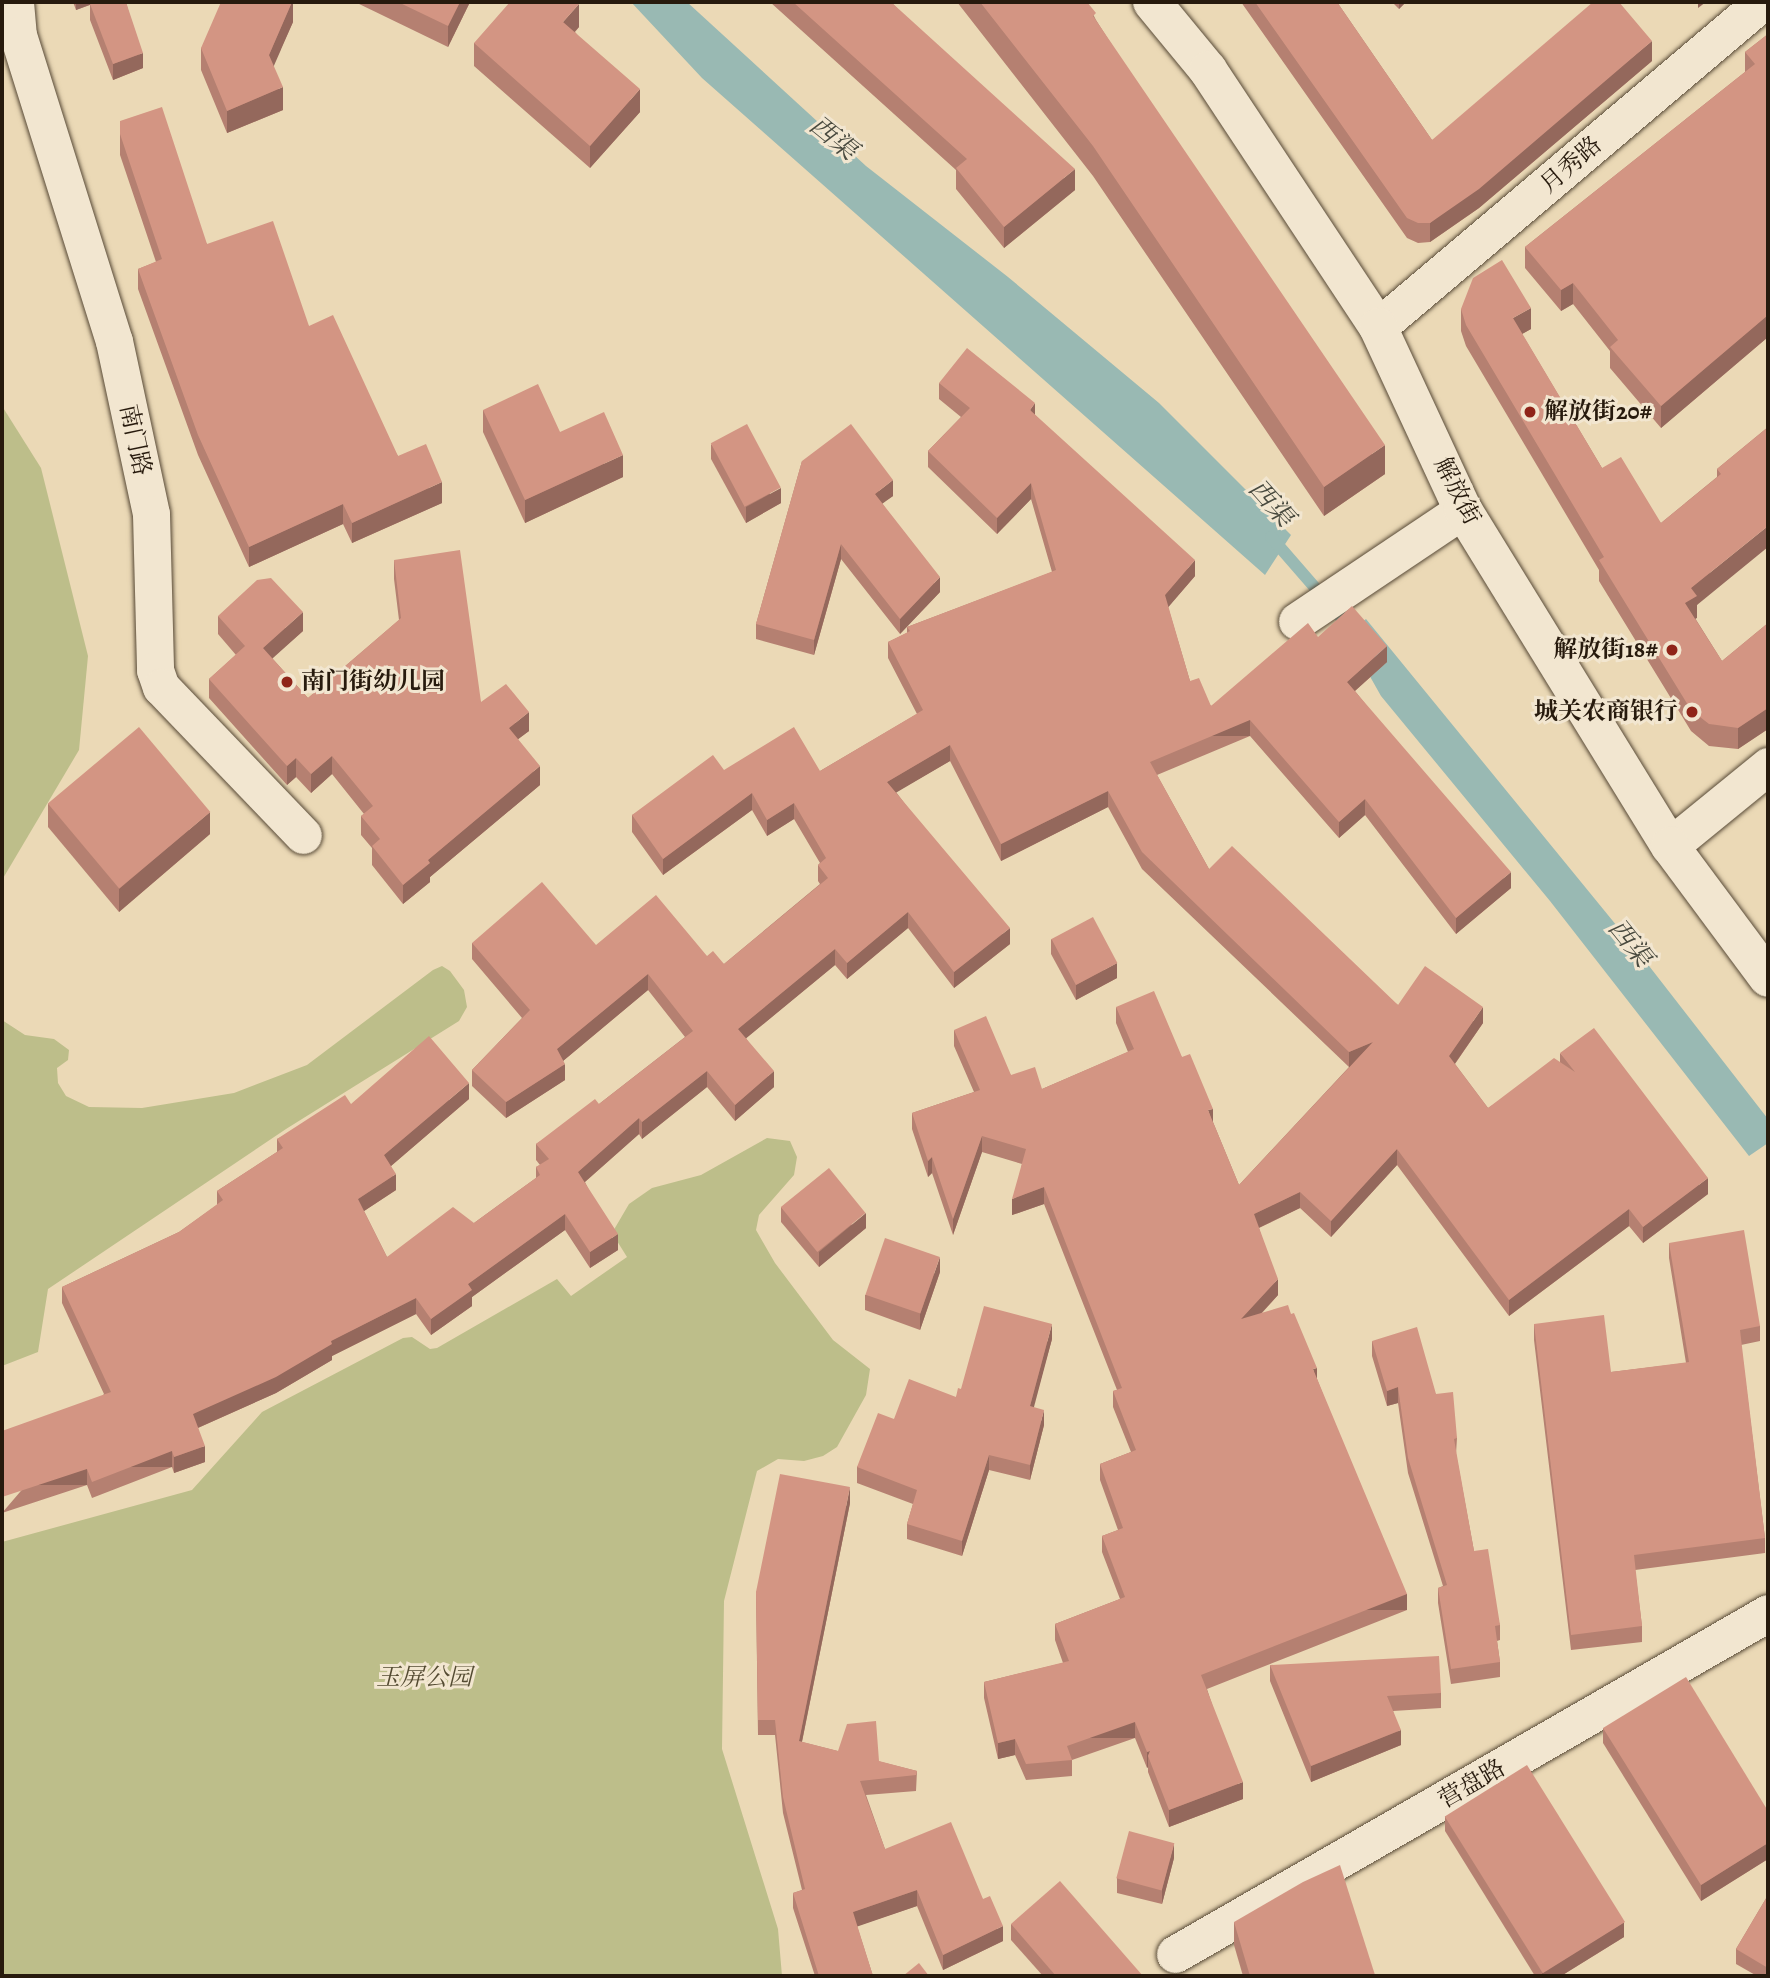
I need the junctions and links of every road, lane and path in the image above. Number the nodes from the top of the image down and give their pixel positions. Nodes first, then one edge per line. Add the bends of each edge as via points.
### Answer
1 (15, 2) edge
2 (1152, 2) edge
3 (1762, 2) edge
4 (1378, 327) junction
5 (1464, 510) junction
6 (1297, 621) dead end
7 (1768, 766) edge
8 (303, 835) dead end
9 (1670, 846) junction
10 (1768, 978) edge
11 (1768, 1613) edge
12 (1175, 1954) dead end

1 - 8 street, 南门路 via 18,35 114,341 148,501 155,670 161,687
2 - 4 street, 解放街 via 1208,70
3 - 4 street, 月秀路
4 - 5 street, 解放街
5 - 6 street
5 - 9 street, 解放街
7 - 9 street
9 - 10 street, 解放街
11 - 12 street, 营盘路

